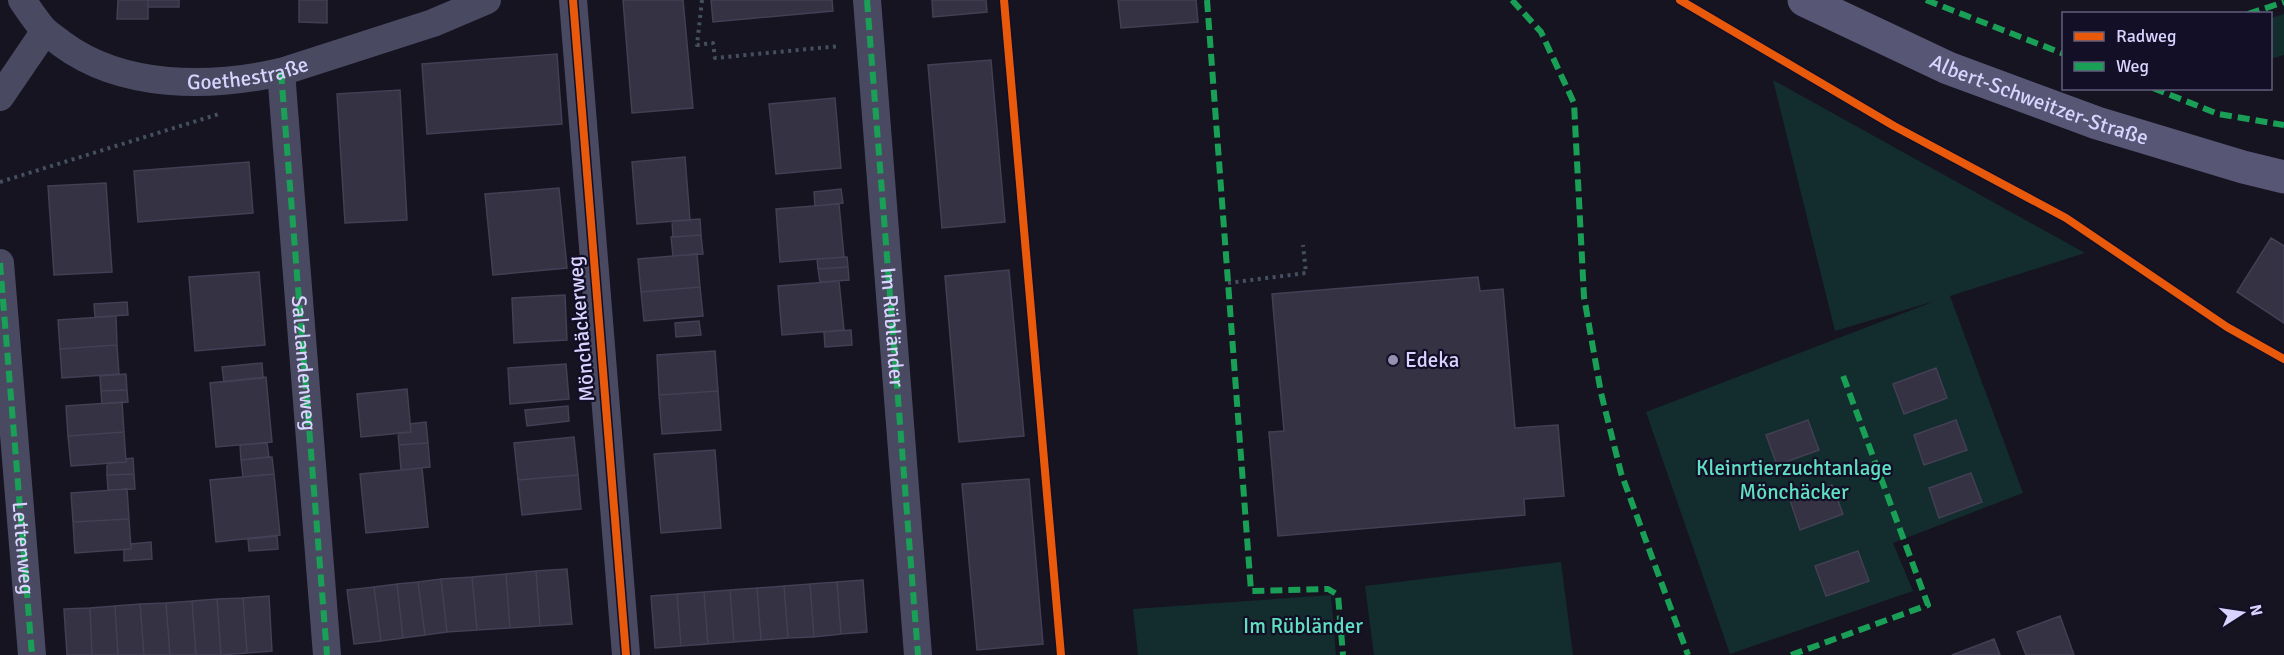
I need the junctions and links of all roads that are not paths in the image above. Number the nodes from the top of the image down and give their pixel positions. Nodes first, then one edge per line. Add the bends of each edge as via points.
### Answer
1 (22, 0) edge
2 (488, 0) edge
3 (573, 0) edge
4 (867, 0) edge
5 (1804, 0) edge
6 (45, 31) junction
7 (281, 72) junction
8 (0, 97) edge
9 (2284, 177) edge
10 (0, 263) edge
11 (32, 655) edge
12 (327, 655) edge
13 (626, 655) edge
14 (918, 655) edge

1 - 6 street, Goethestraße
2 - 7 street, Goethestraße via 433,23
3 - 13 street, Mönchäckerweg
4 - 14 street, Im Rübländer
5 - 9 street, Albert-Schweitzer-Straße via 1948,68 2086,119
6 - 7 street, Goethestraße via 79,56 114,71 165,80 218,81
6 - 8 street
7 - 12 street, Salzlandenweg
10 - 11 street, Lettenweg

